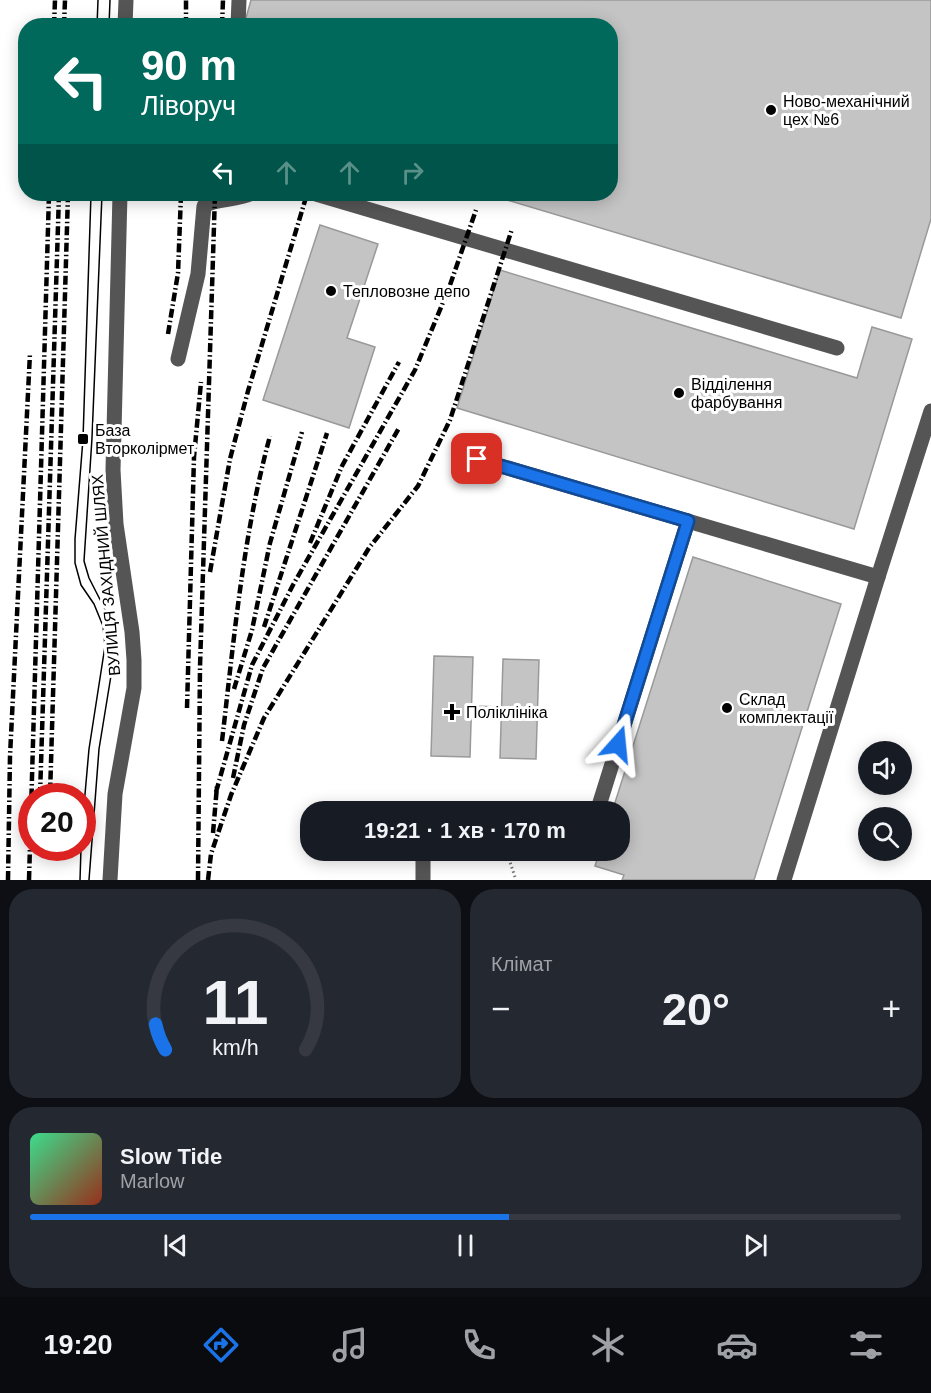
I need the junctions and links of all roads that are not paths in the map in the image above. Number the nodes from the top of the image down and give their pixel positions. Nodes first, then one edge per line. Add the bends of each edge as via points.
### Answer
1 (126, 0) edge
2 (239, 0) edge
3 (125, 18) edge
4 (238, 18) edge
5 (120, 201) edge
6 (226, 201) edge
7 (340, 201) edge
8 (837, 348) dead end
9 (178, 359) dead end
10 (931, 411) edge
11 (477, 459) dead end
12 (688, 521) junction
13 (878, 577) junction
14 (600, 801) edge
15 (423, 861) edge
16 (110, 880) edge
17 (423, 880) edge
18 (784, 880) edge

1 - 3 street
2 - 4 street
5 - 16 street, ВУЛИЦЯ ЗАХІДНИЙ ШЛЯХ via 113,470 116,524 132,632 134,688 116,794
6 - 9 street via 204,206 198,274
7 - 8 street
10 - 13 street
11 - 12 street
12 - 13 street
12 - 14 street
13 - 18 street
15 - 17 street

